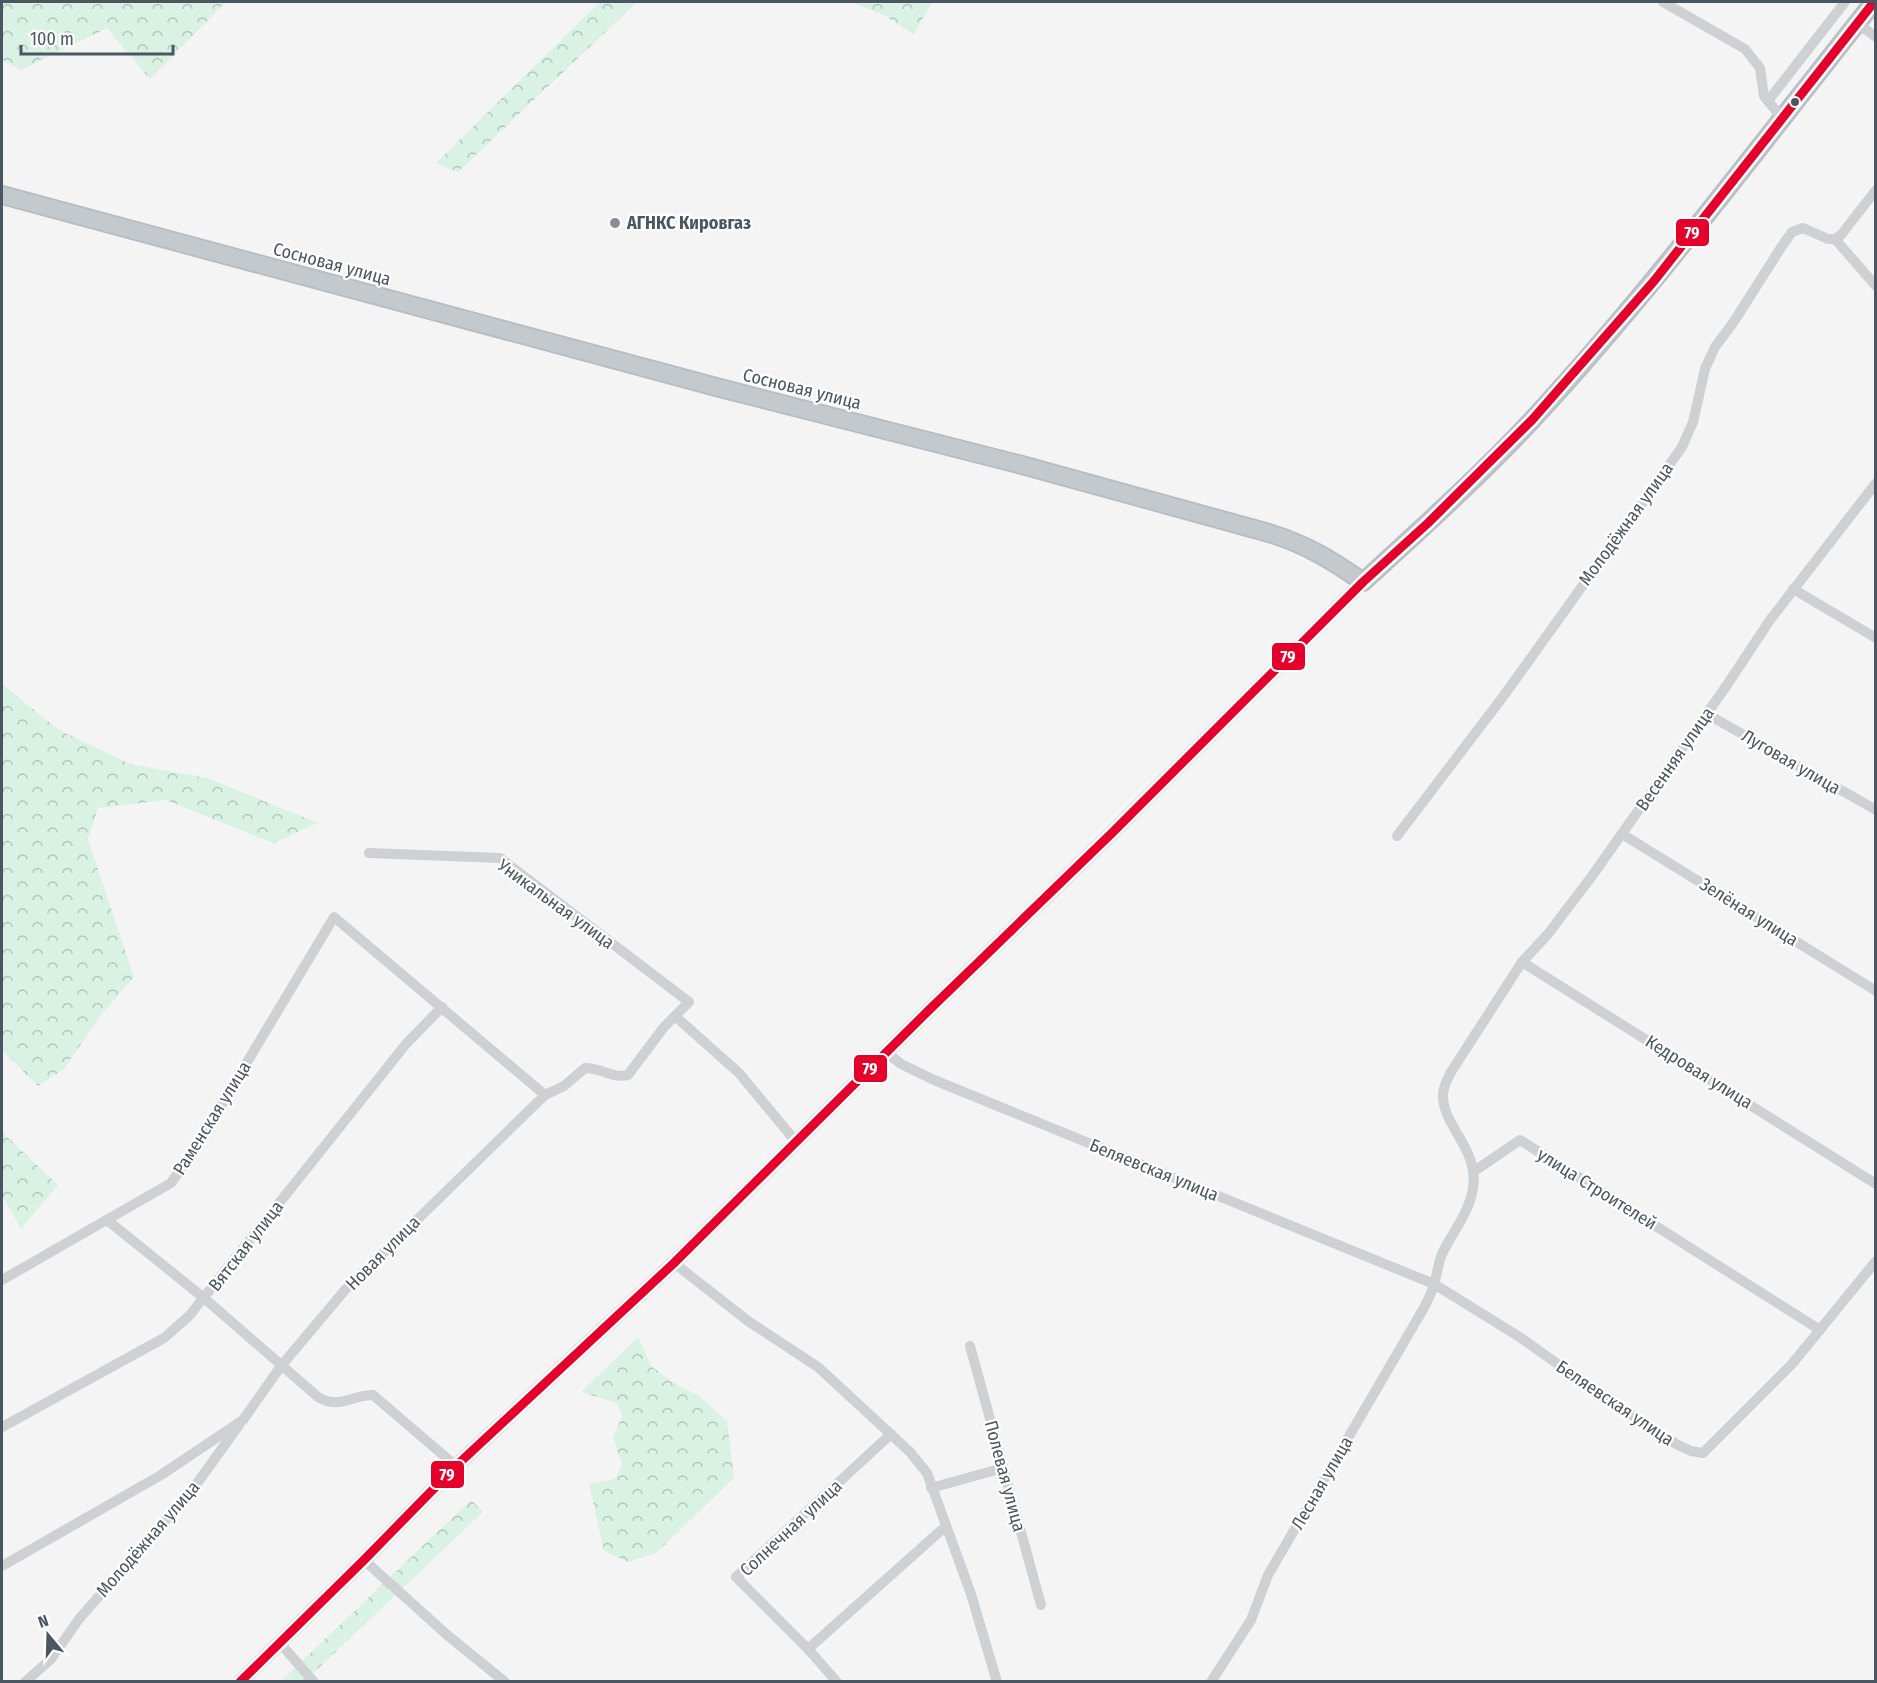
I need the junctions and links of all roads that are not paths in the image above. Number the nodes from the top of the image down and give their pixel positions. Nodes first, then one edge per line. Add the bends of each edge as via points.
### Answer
1 (1663, 2) edge
2 (1845, 2) edge
3 (1874, 2) edge
4 (1857, 23) junction
5 (1875, 37) edge
6 (1768, 101) junction
7 (1782, 118) junction
8 (1875, 190) edge
9 (2, 195) edge
10 (1835, 239) junction
11 (1875, 286) edge
12 (1875, 483) edge
13 (1363, 582) junction
14 (1793, 589) junction
15 (1875, 638) edge
16 (1707, 714) junction
17 (1875, 810) edge
18 (1622, 834) junction
19 (1397, 836) dead end
20 (369, 853) dead end
21 (1522, 962) junction
22 (1875, 991) edge
23 (442, 1007) junction
24 (675, 1016) junction
25 (887, 1053) junction
26 (544, 1095) junction
27 (796, 1143) junction
28 (1473, 1172) junction
29 (1875, 1184) edge
30 (107, 1220) junction
31 (1875, 1261) edge
32 (674, 1263) junction
33 (2, 1281) edge
34 (1429, 1282) junction
35 (204, 1298) junction
36 (1820, 1330) junction
37 (970, 1346) dead end
38 (281, 1366) junction
39 (243, 1420) junction
40 (2, 1427) edge
41 (891, 1434) junction
42 (456, 1466) junction
43 (1003, 1468) junction
44 (931, 1488) junction
45 (946, 1527) junction
46 (364, 1560) junction
47 (2, 1566) edge
48 (1041, 1605) dead end
49 (280, 1643) junction
50 (807, 1649) junction
51 (25, 1682) edge
52 (240, 1682) edge
53 (314, 1682) edge
54 (505, 1682) edge
55 (837, 1682) edge
56 (997, 1682) edge
57 (1210, 1682) edge

1 - 6 street via 1745,49 1760,68
2 - 6 street
3 - 4 highway
4 - 5 street
4 - 7 highway
6 - 7 street
7 - 13 highway via 1654,281 1533,420
8 - 10 street
9 - 13 highway, Сосновая улица via 1269,533 1326,556
10 - 11 street
10 - 19 street, Молодёжная улица via 1803,228 1792,232 1715,346 1682,447 1505,694
12 - 14 street, Весенняя улица
13 - 25 main road
14 - 15 street
14 - 16 street, Весенняя улица
16 - 17 street, Луговая улица
16 - 18 street, Весенняя улица
18 - 21 street, Весенняя улица via 1548,934
18 - 22 street, Зелёная улица
20 - 24 street, Уникальная улица via 500,858 689,1002
21 - 28 street, Весенняя улица via 1444,1086 1447,1114 1464,1144
21 - 29 street, Кедровая улица
23 - 26 street
23 - 30 street, Раменская улица via 334,917 171,1183
23 - 35 street, Вятская улица via 406,1044
24 - 26 street, Новая улица via 628,1075 619,1077 597,1068 585,1068 564,1086
24 - 27 street via 739,1073
25 - 27 main road
25 - 34 street, Беляевская улица via 934,1080
26 - 38 street, Новая улица via 345,1290
27 - 32 main road
28 - 34 street, Лесная улица via 1470,1200
28 - 36 street, улица Строителей via 1520,1140
30 - 33 street, Раменская улица
30 - 35 street
31 - 36 street, Беляевская улица
32 - 41 street via 748,1321 818,1367
32 - 42 main road
34 - 36 street, Беляевская улица via 1518,1336 1676,1444 1703,1454
34 - 57 street, Лесная улица via 1425,1306 1268,1575 1251,1620
35 - 38 street
35 - 40 street, Вятская улица via 164,1338
37 - 43 street, Полевая улица
38 - 39 street, Новая улица
38 - 42 street via 327,1403 373,1395
39 - 47 street, Новая улица via 161,1475
39 - 51 street, Молодёжная улица via 193,1489 79,1619 51,1659
41 - 44 street via 927,1473
41 - 50 street, Солнечная улица via 736,1577
42 - 46 main road
43 - 44 street
43 - 48 street, Полевая улица
44 - 45 street
45 - 50 street
45 - 56 street
46 - 49 main road
46 - 54 street
49 - 52 main road
49 - 53 street
50 - 55 street, Солнечная улица

